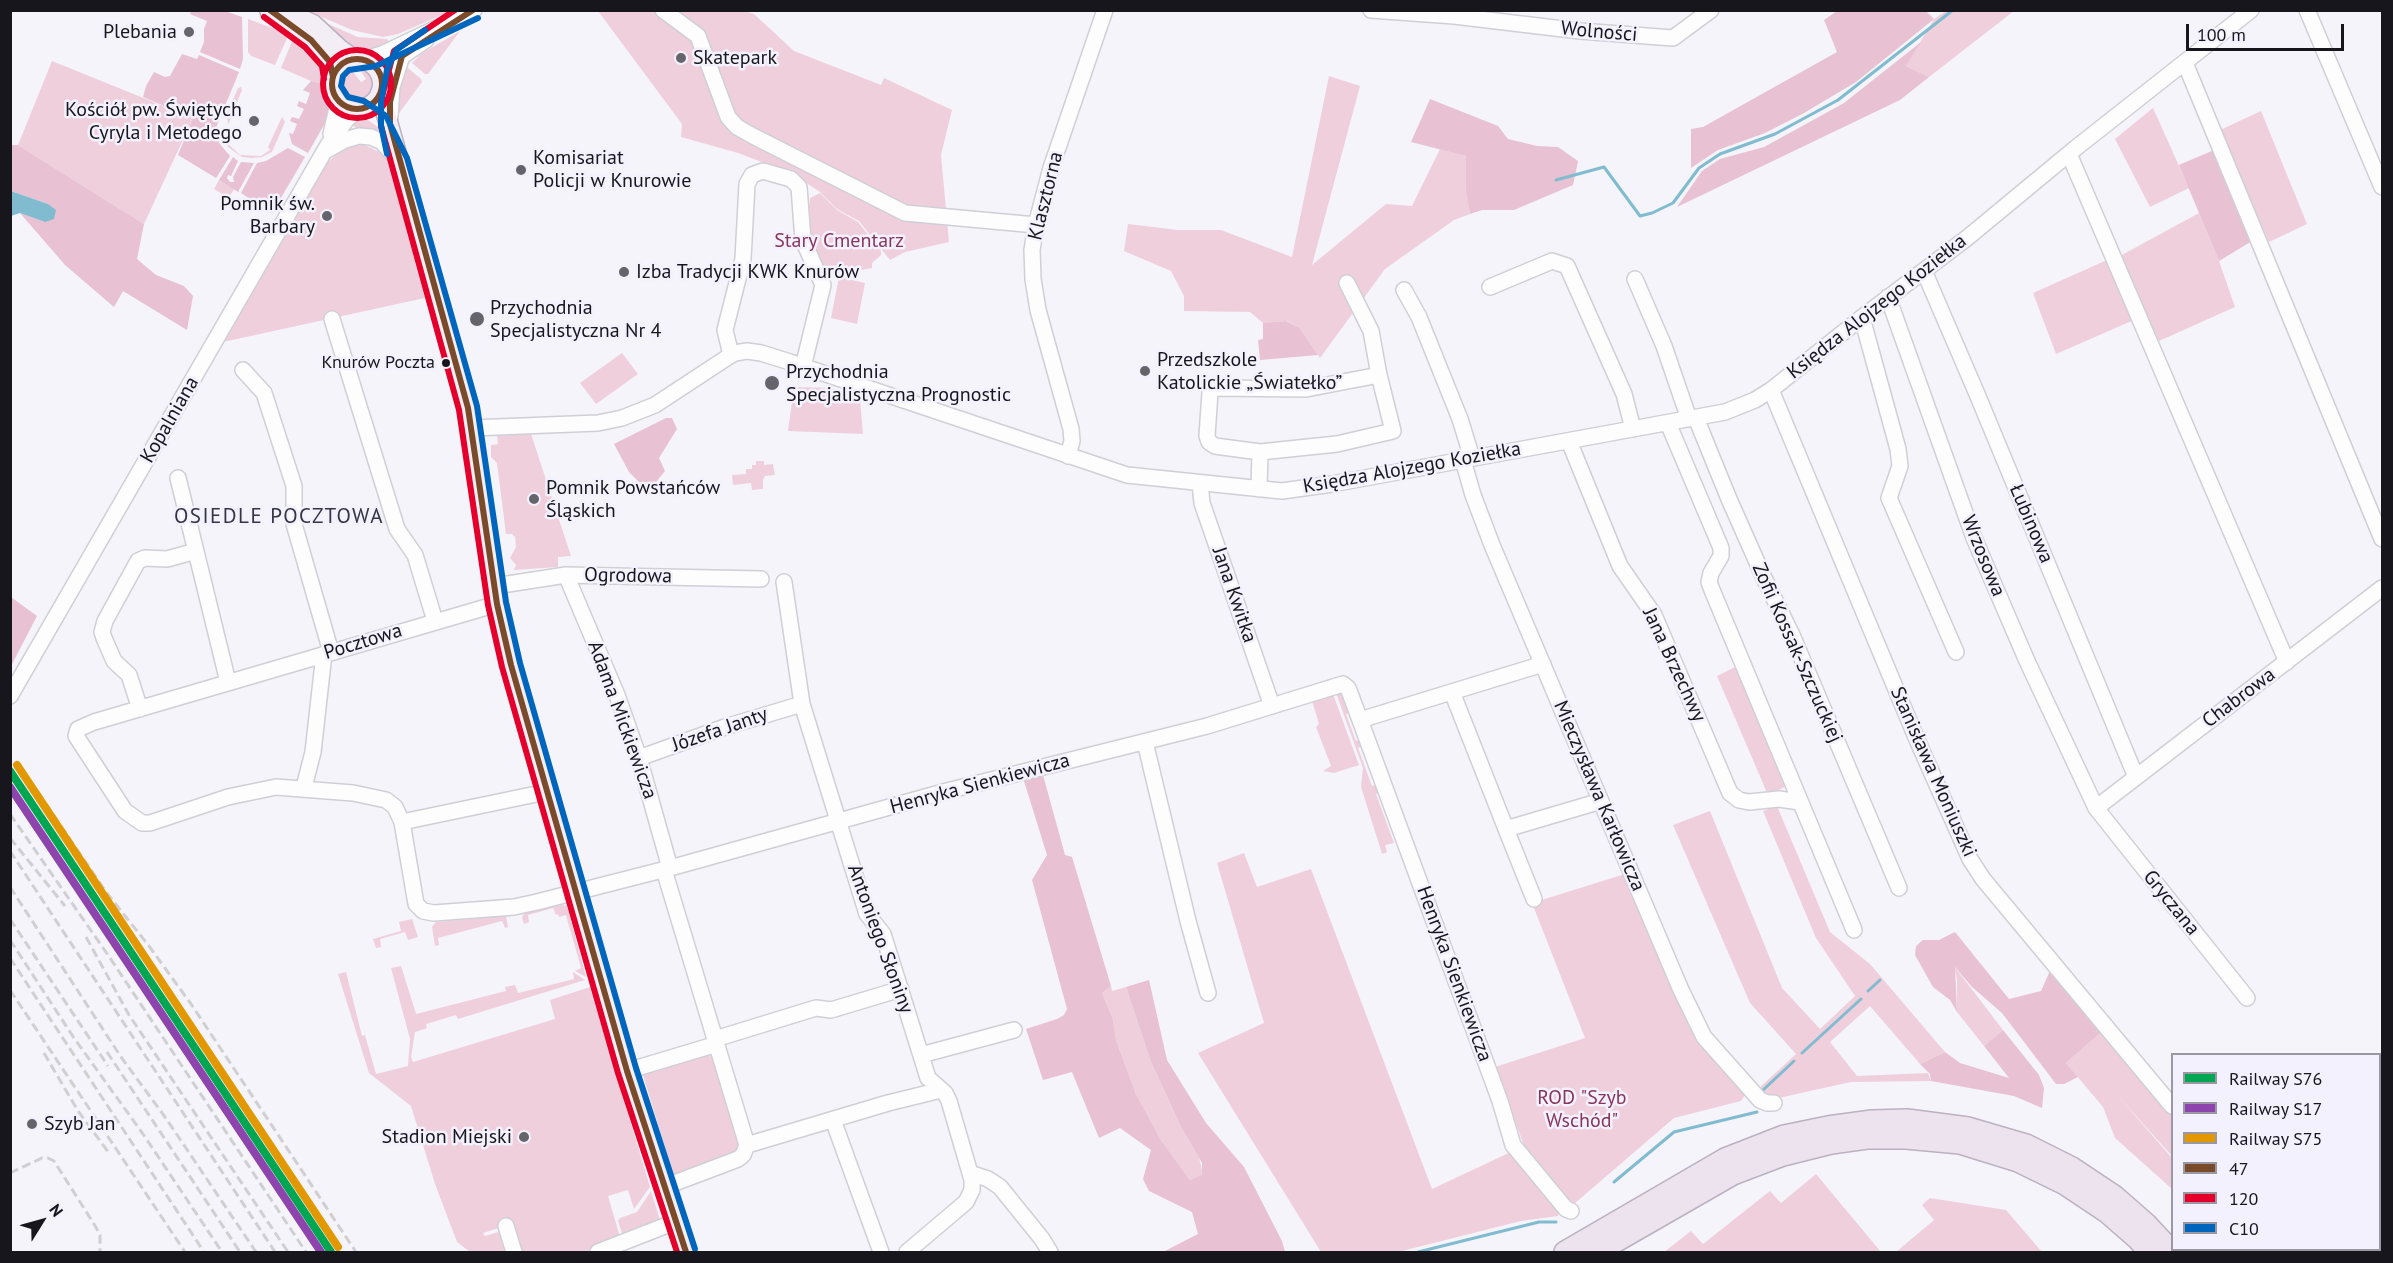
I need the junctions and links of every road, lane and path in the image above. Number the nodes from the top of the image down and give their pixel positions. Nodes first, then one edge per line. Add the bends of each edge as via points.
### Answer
1 (474, 10) edge
2 (663, 10) edge
3 (1105, 10) edge
4 (1371, 10) edge
5 (1712, 10) edge
6 (2251, 10) edge
7 (2307, 10) edge
8 (280, 11) edge
9 (1463, 14) edge
10 (456, 20) junction
11 (402, 56) junction
12 (357, 60) junction
13 (2185, 63) junction
14 (333, 76) junction
15 (381, 87) junction
16 (335, 96) junction
17 (360, 109) junction
18 (390, 124) junction
19 (326, 148) junction
20 (2069, 154) junction
21 (398, 160) junction
22 (2382, 186) edge
23 (1036, 225) junction
24 (1924, 271) junction
25 (1635, 279) dead end
26 (1347, 283) dead end
27 (1490, 287) dead end
28 (1404, 290) dead end
29 (1888, 297) junction
30 (1860, 319) junction
31 (332, 320) dead end
32 (731, 355) junction
33 (803, 367) junction
34 (243, 370) dead end
35 (1379, 375) junction
36 (1771, 390) junction
37 (1693, 418) junction
38 (1668, 423) junction
39 (472, 428) junction
40 (1633, 429) junction
41 (1569, 441) junction
42 (1260, 452) junction
43 (1068, 456) junction
44 (1468, 459) junction
45 (178, 477) dead end
46 (1200, 483) junction
47 (1259, 489) junction
48 (2382, 539) edge
49 (196, 551) junction
50 (566, 575) junction
51 (761, 579) dead end
52 (784, 582) dead end
53 (2382, 588) edge
54 (496, 595) junction
55 (435, 621) junction
56 (1956, 652) dead end
57 (328, 653) junction
58 (2287, 662) junction
59 (1543, 664) junction
60 (228, 682) junction
61 (1452, 692) junction
62 (10, 696) edge
63 (802, 704) junction
64 (1272, 706) junction
65 (140, 709) junction
66 (1360, 720) junction
67 (1145, 742) junction
68 (639, 758) junction
69 (2136, 777) junction
70 (304, 787) junction
71 (546, 792) junction
72 (1601, 801) junction
73 (1800, 802) junction
74 (2096, 808) junction
75 (402, 822) junction
76 (839, 822) junction
77 (1506, 829) junction
78 (667, 869) junction
79 (1899, 888) dead end
80 (575, 892) junction
81 (1534, 899) dead end
82 (1854, 930) dead end
83 (901, 989) junction
84 (1208, 993) dead end
85 (2247, 998) dead end
86 (1014, 1030) dead end
87 (716, 1041) junction
88 (921, 1055) junction
89 (627, 1071) junction
90 (941, 1090) junction
91 (1774, 1103) dead end
92 (2171, 1105) edge
93 (833, 1120) junction
94 (747, 1145) junction
95 (970, 1173) junction
96 (664, 1187) junction
97 (1571, 1212) dead end
98 (675, 1222) junction
99 (506, 1226) dead end
100 (2171, 1251) edge
101 (513, 1252) edge
102 (598, 1252) edge
103 (686, 1252) edge
104 (881, 1252) edge
105 (907, 1252) edge
106 (1050, 1252) edge
107 (1565, 1252) edge
108 (1598, 1252) edge
109 (2150, 1252) edge

1 - 10 street
2 - 23 street via 698,36 730,120 753,136 905,213
3 - 23 street, Klasztorna via 1051,168
4 - 9 street, Wolności
5 - 9 street, Wolności via 1673,38 1580,32
6 - 13 street, Księdza Alojzego Koziełka
7 - 22 street
8 - 12 main road via 313,24 341,51
8 - 14 main road via 330,62
10 - 11 street
10 - 12 street via 373,58
11 - 15 street via 386,71
11 - 18 street via 390,102
12 - 14 main road via 342,65
12 - 15 main road via 375,67
13 - 20 street, Księdza Alojzego Koziełka
13 - 48 street
14 - 16 main road
15 - 17 main road via 372,104
15 - 18 main road
16 - 17 main road via 345,107
16 - 19 street, Kopalniana via 336,114
17 - 19 street, Kopalniana
17 - 21 main road via 379,122
18 - 21 main road
19 - 21 street via 359,136 371,137 382,142
19 - 62 street, Kopalniana
20 - 24 street, Księdza Alojzego Koziełka
20 - 58 street
21 - 39 main road
23 - 43 street, Klasztorna via 1033,279 1071,429
24 - 29 street, Księdza Alojzego Koziełka
24 - 69 street, Łubinowa
25 - 37 street, Zofii Kossak-Szczuckiej
26 - 35 street via 1371,331
27 - 40 street via 1552,261 1567,266 1624,394
28 - 44 street, Mieczysława Karłowicza via 1448,388
29 - 30 street, Księdza Alojzego Koziełka
29 - 74 street, Wrzosowa via 1974,538
30 - 36 street, Księdza Alojzego Koziełka
30 - 56 street via 1899,449 1900,466 1889,498
31 - 55 street via 397,529 415,555
32 - 33 street, Księdza Alojzego Koziełka via 742,351 760,353
32 - 33 street via 725,330 743,259 747,184 752,175 763,171 791,179 799,187 803,240 823,285
32 - 39 street, Księdza Alojzego Koziełka via 655,405 616,419
33 - 43 street, Księdza Alojzego Koziełka
34 - 57 street via 266,397 294,486 294,524
35 - 42 street via 1393,431 1337,444
35 - 42 street via 1306,388 1212,388 1209,442
36 - 37 street, Księdza Alojzego Koziełka via 1725,412
36 - 92 street, Stanisława Moniuszki via 1970,859
37 - 38 street, Księdza Alojzego Koziełka
37 - 79 street, Zofii Kossak-Szczuckiej via 1792,635
38 - 40 street, Księdza Alojzego Koziełka
38 - 73 street via 1721,548 1709,582 1712,591
39 - 54 main road
40 - 41 street, Księdza Alojzego Koziełka
41 - 44 street, Księdza Alojzego Koziełka
41 - 73 street, Jana Brzechwy via 1620,566 1654,615 1730,793 1749,802
42 - 47 street
43 - 46 street, Księdza Alojzego Koziełka via 1127,475
44 - 47 street, Księdza Alojzego Koziełka via 1332,484 1282,491
44 - 59 street, Mieczysława Karłowicza via 1482,520
45 - 49 street
46 - 47 street, Księdza Alojzego Koziełka
46 - 64 street, Jana Kwitka via 1201,500
49 - 60 street
49 - 65 street via 138,561 105,621 104,638 114,662 129,675
50 - 51 street, Ogrodowa
50 - 54 street, Ogrodowa
50 - 68 street, Adama Mickiewicza
52 - 63 street, Antoniego Słoniny
53 - 58 street, Chabrowa
54 - 55 street, Pocztowa
54 - 71 main road
55 - 57 street, Pocztowa
57 - 60 street, Pocztowa
57 - 70 street
58 - 69 street, Chabrowa
59 - 61 street
59 - 72 street, Mieczysława Karłowicza
60 - 65 street, Pocztowa
61 - 66 street
61 - 77 street
63 - 68 street, Józefa Janty
63 - 76 street, Antoniego Słoniny
64 - 66 street, Henryka Sienkiewicza via 1343,684
64 - 67 street, Henryka Sienkiewicza
65 - 70 street, Pocztowa via 84,725 76,730 76,736 128,815 142,823 254,791
66 - 97 street, Henryka Sienkiewicza via 1514,1145
67 - 76 street, Henryka Sienkiewicza
67 - 84 street
68 - 78 street, Adama Mickiewicza
69 - 74 street, Chabrowa
70 - 75 street via 383,799 395,807
71 - 75 street
71 - 80 main road
72 - 77 street
72 - 91 street, Mieczysława Karłowicza via 1704,1037 1760,1100
73 - 82 street
74 - 85 street, Gryczana
75 - 80 street, Henryka Sienkiewicza via 414,896 418,907 426,912 514,907
76 - 78 street, Henryka Sienkiewicza
76 - 83 street, Antoniego Słoniny via 867,914 883,934
77 - 81 street
78 - 80 street, Henryka Sienkiewicza
78 - 87 street, Adama Mickiewicza
80 - 89 main road
83 - 87 street via 831,1010 816,1008
83 - 88 street, Antoniego Słoniny
86 - 88 street
87 - 89 street
87 - 94 street, Adama Mickiewicza
88 - 90 street, Antoniego Słoniny via 928,1078
89 - 96 main road
90 - 93 street
90 - 95 street, Antoniego Słoniny via 949,1101
93 - 94 street
93 - 104 street
94 - 96 street via 738,1159
95 - 105 street via 972,1190 966,1202
95 - 106 street via 1000,1187
96 - 98 main road
98 - 102 street
98 - 103 main road
99 - 101 street
100 - 107 highway via 2114,1196 2072,1168 2026,1145 1968,1128 1907,1120 1850,1124 1784,1136 1725,1159
108 - 109 highway via 1733,1174 1783,1155 1867,1138 1960,1143 2018,1161 2065,1184 2107,1212

